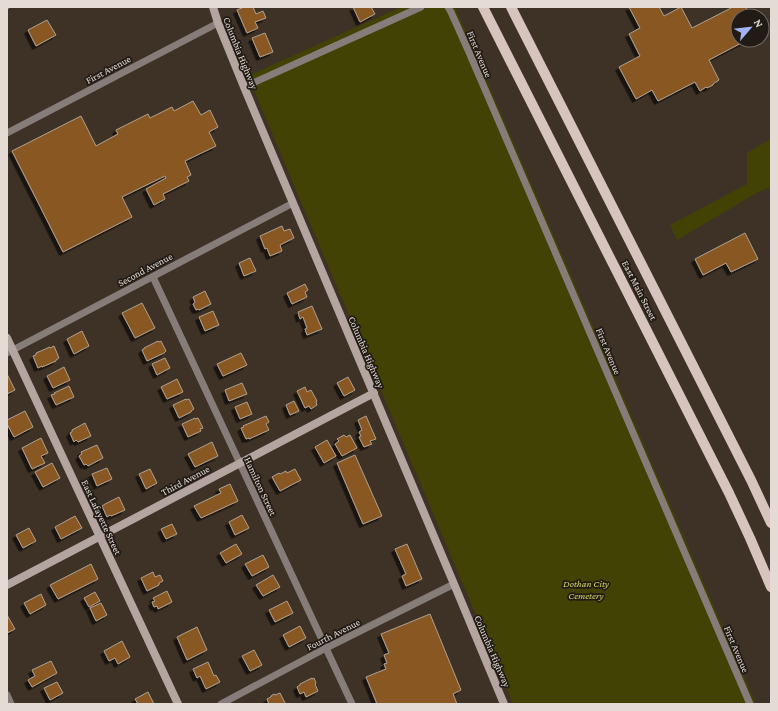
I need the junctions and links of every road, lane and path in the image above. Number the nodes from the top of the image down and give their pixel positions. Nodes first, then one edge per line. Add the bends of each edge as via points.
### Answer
1 (213, 7) edge
2 (421, 7) edge
3 (448, 7) edge
4 (483, 7) edge
5 (511, 7) edge
6 (218, 23) junction
7 (244, 87) junction
8 (7, 133) edge
9 (293, 204) junction
10 (153, 277) junction
11 (7, 338) edge
12 (10, 351) edge
13 (374, 393) junction
14 (239, 463) junction
15 (771, 523) edge
16 (100, 536) junction
17 (454, 584) junction
18 (7, 585) edge
19 (771, 587) edge
20 (326, 648) junction
21 (7, 695) edge
22 (11, 704) edge
23 (178, 704) edge
24 (221, 704) edge
25 (352, 704) edge
26 (504, 704) edge
27 (750, 704) edge

1 - 6 street, Columbia Highway
2 - 7 street
3 - 27 street, First Avenue
4 - 19 main road, East Main Street via 729,493
5 - 15 main road, East Main Street
6 - 7 street, Columbia Highway
6 - 8 street, First Avenue
7 - 9 street, Columbia Highway
9 - 10 street, Second Avenue
9 - 13 street, Columbia Highway
10 - 12 street, Second Avenue
10 - 14 street, Hamilton Street
11 - 12 street, East Lafayette Street
12 - 16 street, East Lafayette Street
13 - 14 street, Third Avenue
13 - 17 street, Columbia Highway
14 - 16 street, Third Avenue
14 - 20 street, Hamilton Street
16 - 18 street, Third Avenue
16 - 23 street, East Lafayette Street
17 - 20 street, Fourth Avenue
17 - 26 street, Columbia Highway
20 - 24 street, Fourth Avenue
20 - 25 street, Hamilton Street
21 - 22 street

